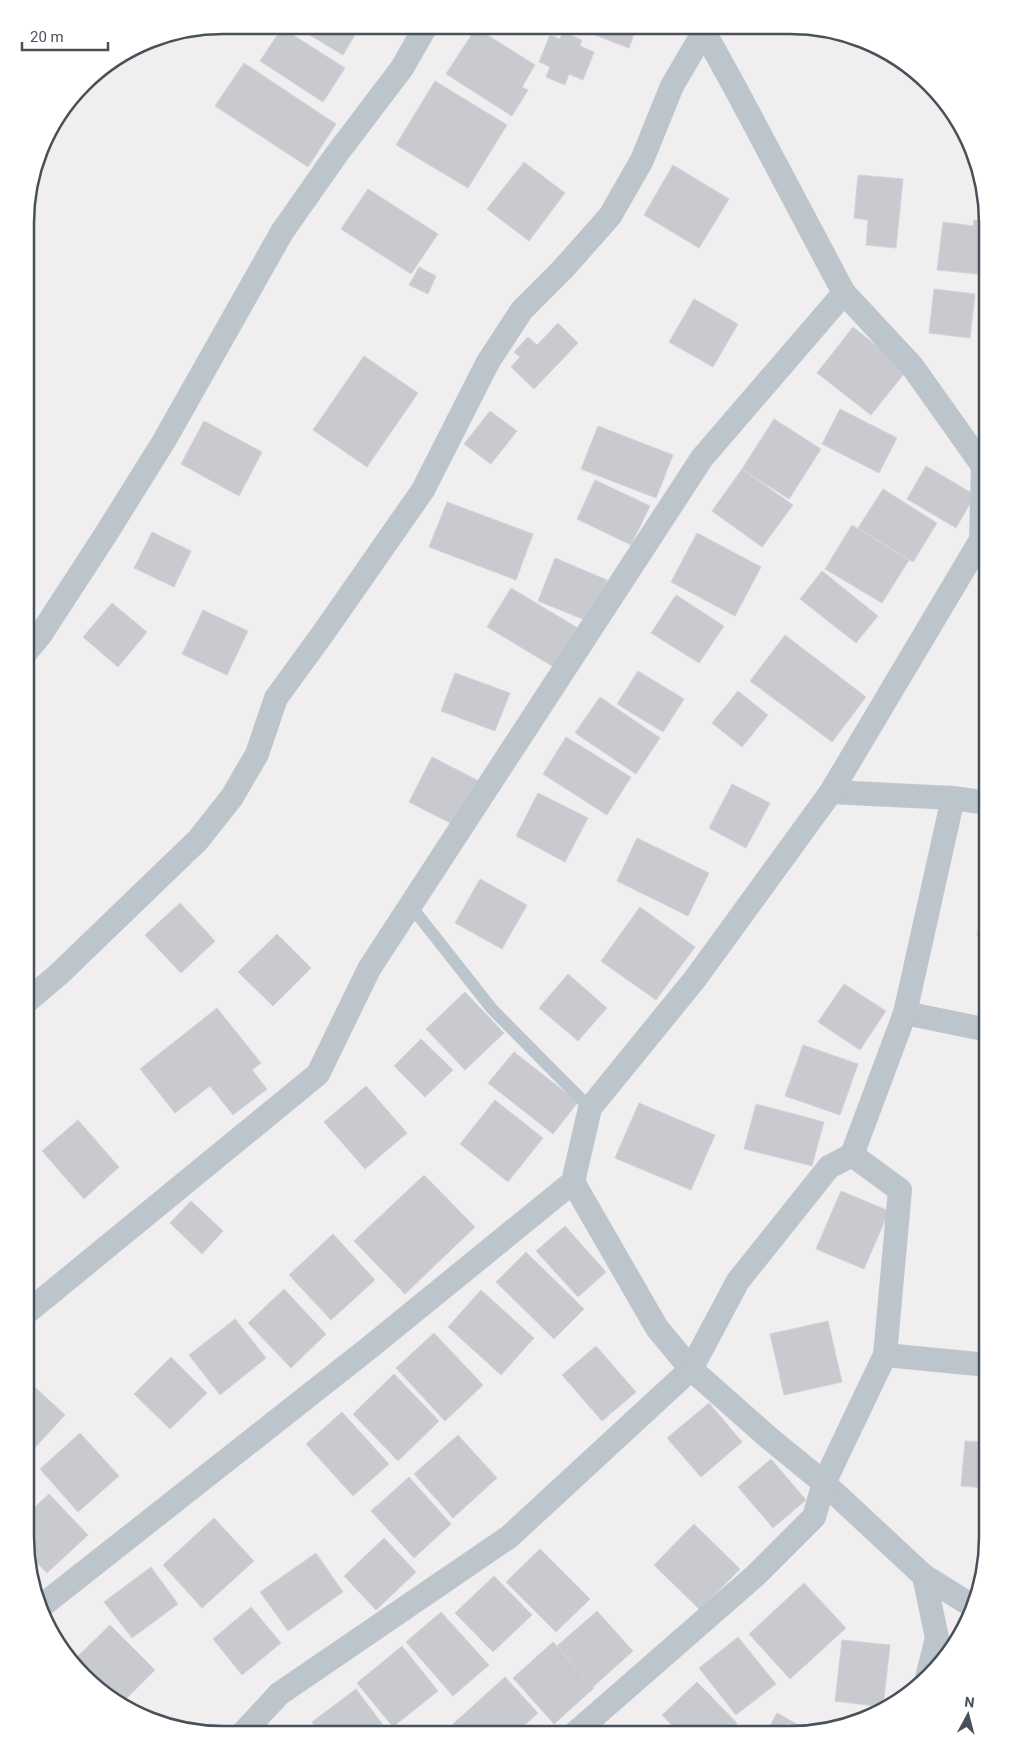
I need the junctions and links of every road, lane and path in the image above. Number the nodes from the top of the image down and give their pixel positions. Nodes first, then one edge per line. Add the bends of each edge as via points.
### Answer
1 (421, 34) edge
2 (699, 34) edge
3 (703, 34) edge
4 (844, 293) junction
5 (979, 450) edge
6 (979, 543) edge
7 (34, 642) edge
8 (831, 792) junction
9 (952, 798) junction
10 (979, 802) edge
11 (410, 905) junction
12 (34, 995) edge
13 (905, 1013) junction
14 (979, 1028) edge
15 (590, 1108) junction
16 (852, 1155) junction
17 (573, 1182) junction
18 (34, 1307) edge
19 (885, 1355) junction
20 (979, 1364) edge
21 (691, 1370) junction
22 (824, 1482) junction
23 (924, 1576) junction
24 (46, 1603) edge
25 (967, 1603) edge
26 (930, 1664) edge
27 (249, 1726) edge
28 (583, 1726) edge

1 - 7 street via 402,68 282,232 164,441
2 - 12 street via 672,86 642,160 610,216 563,270 522,310 488,362 423,490 276,698 257,754 232,797 198,840
3 - 4 street
4 - 5 street via 912,366
4 - 11 street via 702,458
6 - 8 street
8 - 9 street
8 - 15 street via 695,979
9 - 10 street
9 - 13 street
11 - 15 lane via 492,1009
11 - 18 street via 369,969 318,1074
13 - 14 street
13 - 16 street
15 - 17 street
16 - 19 street via 900,1190
16 - 21 street via 829,1166 738,1281
17 - 21 street via 657,1328
17 - 24 street
19 - 20 street
19 - 22 street
21 - 22 street
21 - 27 street via 509,1537 279,1694
22 - 23 street
22 - 28 street via 814,1517 756,1575
23 - 25 street
23 - 26 street via 936,1638

